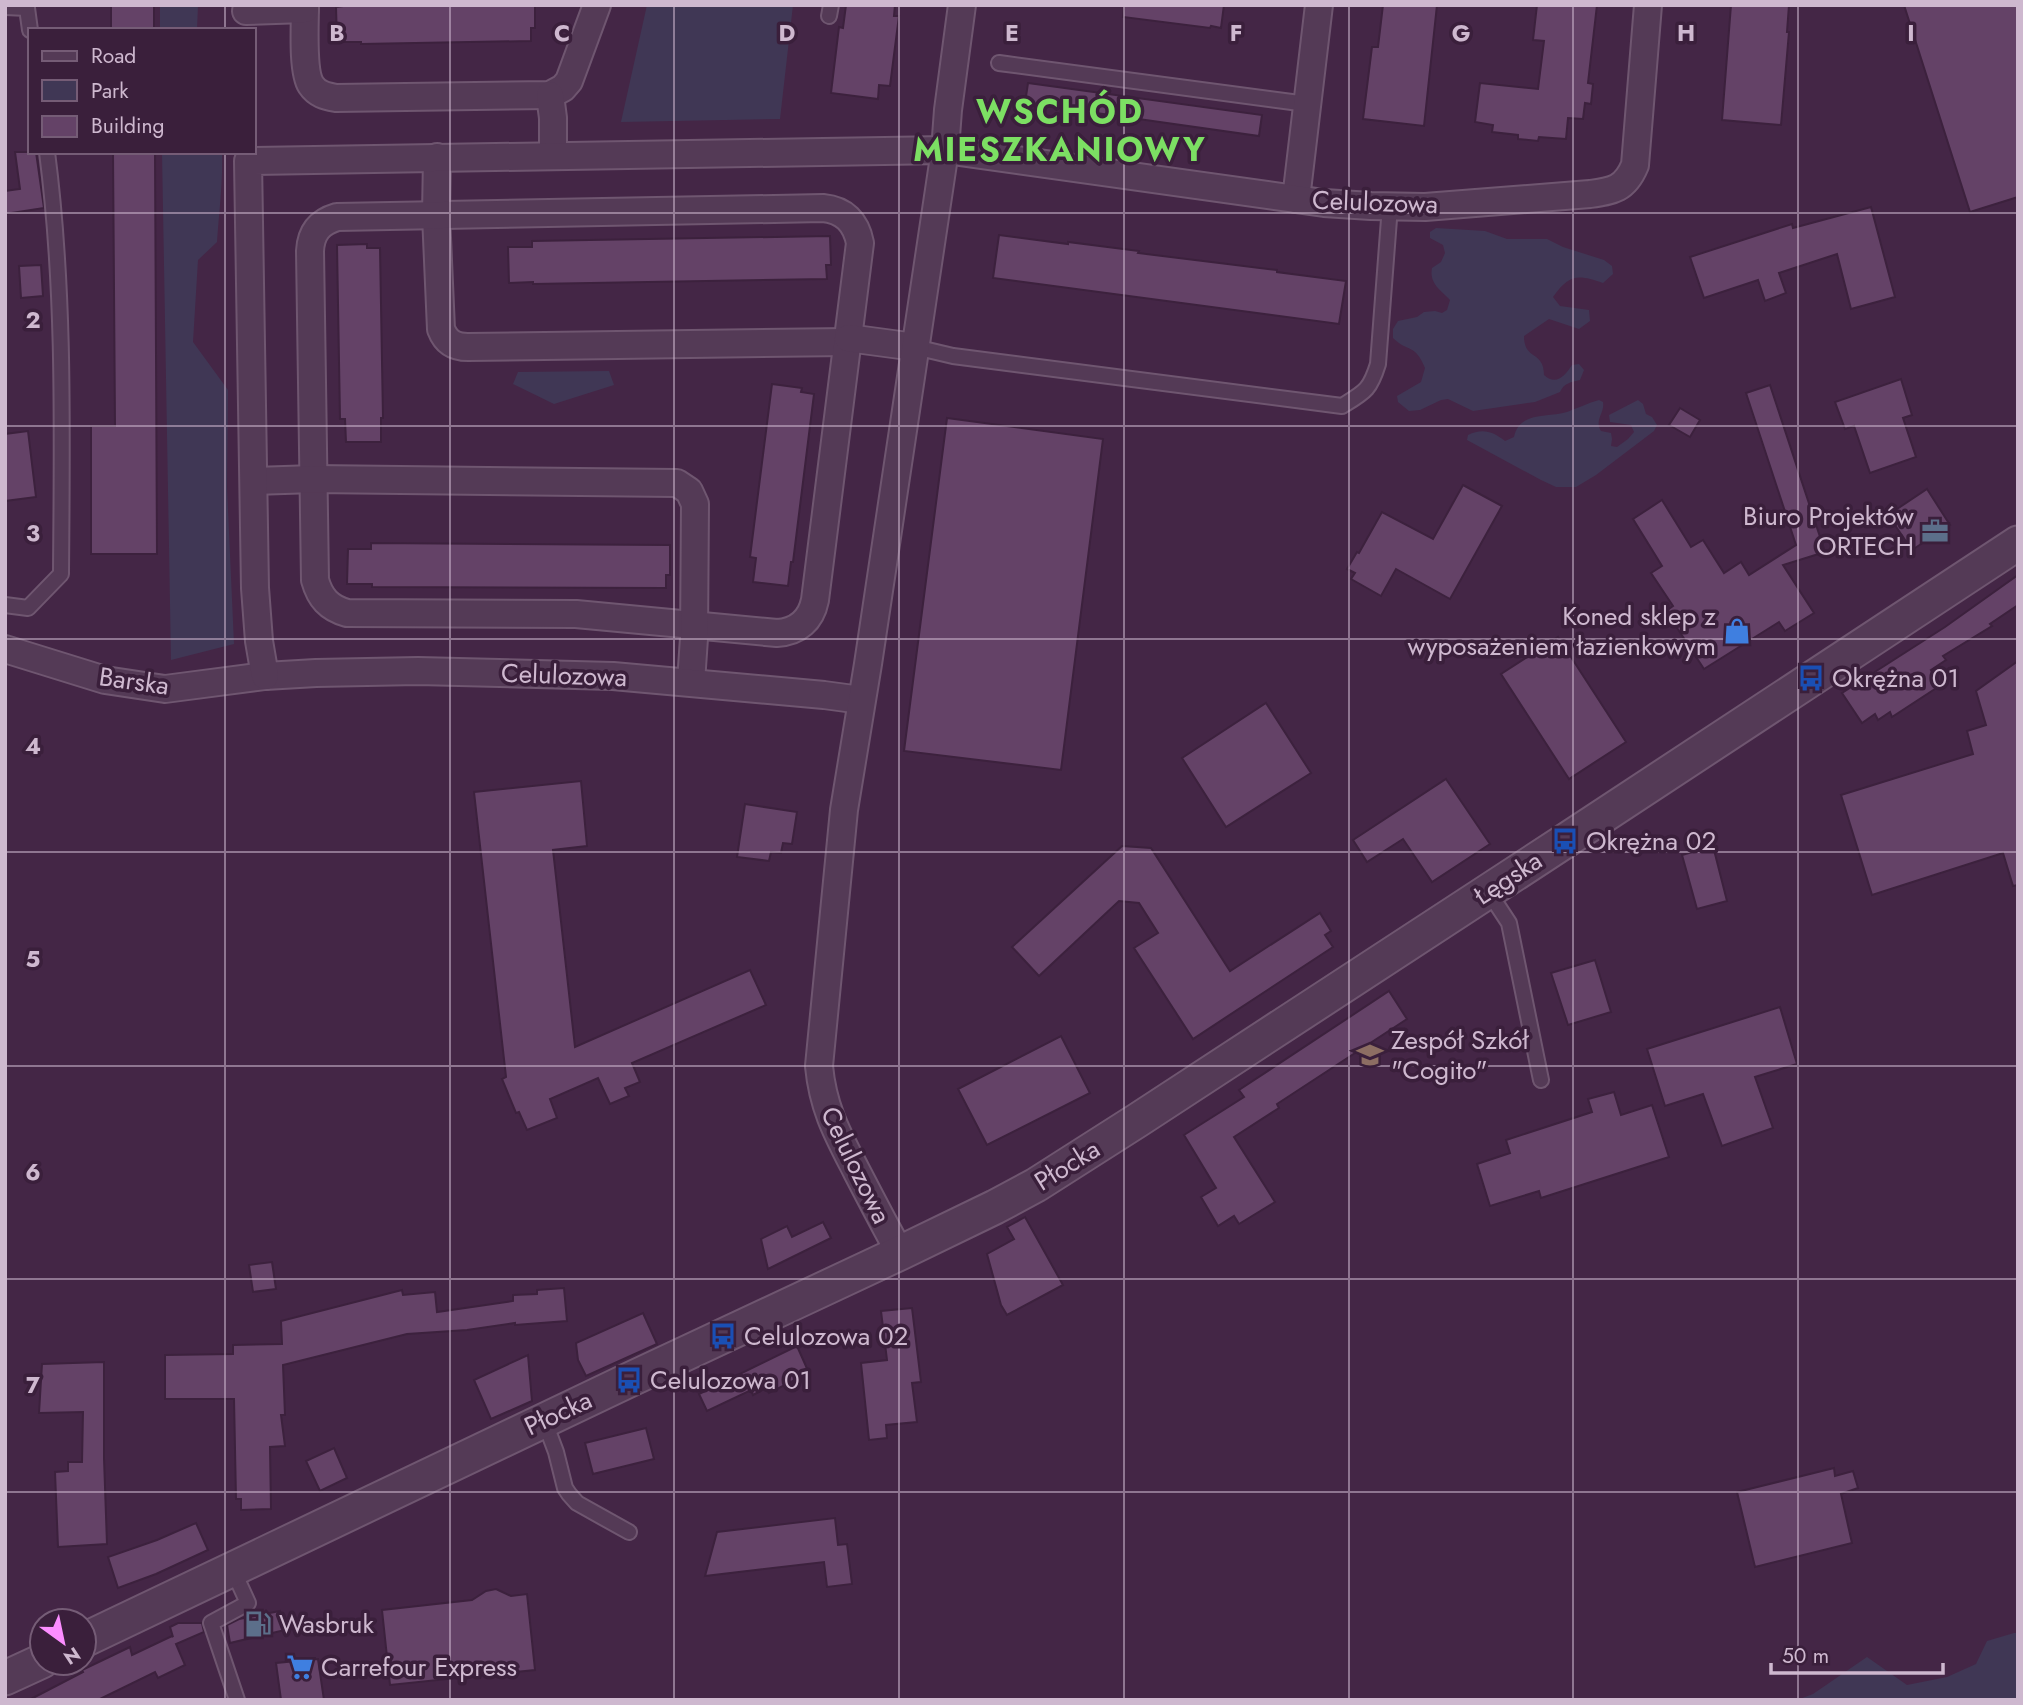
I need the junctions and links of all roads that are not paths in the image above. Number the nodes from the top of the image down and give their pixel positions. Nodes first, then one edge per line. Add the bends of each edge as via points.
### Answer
1 (597, 5) edge
2 (962, 5) edge
3 (1319, 5) edge
4 (1648, 5) edge
5 (5, 7) edge
6 (305, 7) edge
7 (246, 15) edge
8 (30, 28) edge
9 (999, 63) dead end
10 (550, 95) junction
11 (1307, 104) junction
12 (945, 150) junction
13 (47, 154) edge
14 (554, 155) junction
15 (248, 157) edge
16 (437, 157) junction
17 (1296, 199) junction
18 (1390, 206) junction
19 (436, 215) junction
20 (848, 340) junction
21 (915, 346) junction
22 (314, 479) junction
23 (254, 481) junction
24 (2018, 542) edge
25 (5, 606) edge
26 (693, 624) junction
27 (5, 649) edge
28 (265, 676) junction
29 (691, 682) junction
30 (862, 700) junction
31 (1488, 891) junction
32 (1541, 1080) dead end
33 (1138, 1120) joint
34 (900, 1253) junction
35 (544, 1420) junction
36 (629, 1532) dead end
37 (232, 1569) junction
38 (98, 1633) edge
39 (237, 1700) edge

1 - 10 street via 569,81
2 - 12 street, Celulozowa
3 - 11 street
4 - 18 street, Celulozowa via 1635,165 1622,185 1590,194
5 - 8 lane via 27,8
6 - 7 street
6 - 10 street via 307,76 313,88 325,96
9 - 11 lane
10 - 14 street
11 - 17 street
12 - 14 street
12 - 17 street, Celulozowa
12 - 21 street, Celulozowa
13 - 25 lane via 55,210 61,574 28,608
14 - 16 street
15 - 16 street
15 - 23 street
16 - 19 street
17 - 18 street, Celulozowa
18 - 21 lane via 1378,363 1365,392 1342,406 953,356
19 - 20 street via 441,329 448,341 461,347
19 - 20 street via 832,209 851,221 860,243
19 - 22 street via 337,217 313,233
20 - 21 street
20 - 26 street via 811,615 796,629 785,632
21 - 30 street, Celulozowa
22 - 23 street
22 - 26 street via 315,580 322,597 338,610 576,614
22 - 26 street via 677,483 689,491 695,504
23 - 28 street via 256,588
24 - 31 street, Łęgska
26 - 29 street
27 - 28 street, Barska via 105,680 165,689
28 - 29 street, Celulozowa via 431,671
29 - 30 street, Celulozowa
30 - 34 street, Celulozowa via 844,810 818,1066 831,1121
31 - 32 lane via 1509,923
31 - 33 street, Łęgska
33 - 34 street, Płocka via 1036,1185
34 - 35 street, Płocka
35 - 36 lane via 569,1494
35 - 37 street, Płocka
37 - 38 street, Płocka
37 - 39 lane via 248,1604 211,1622

